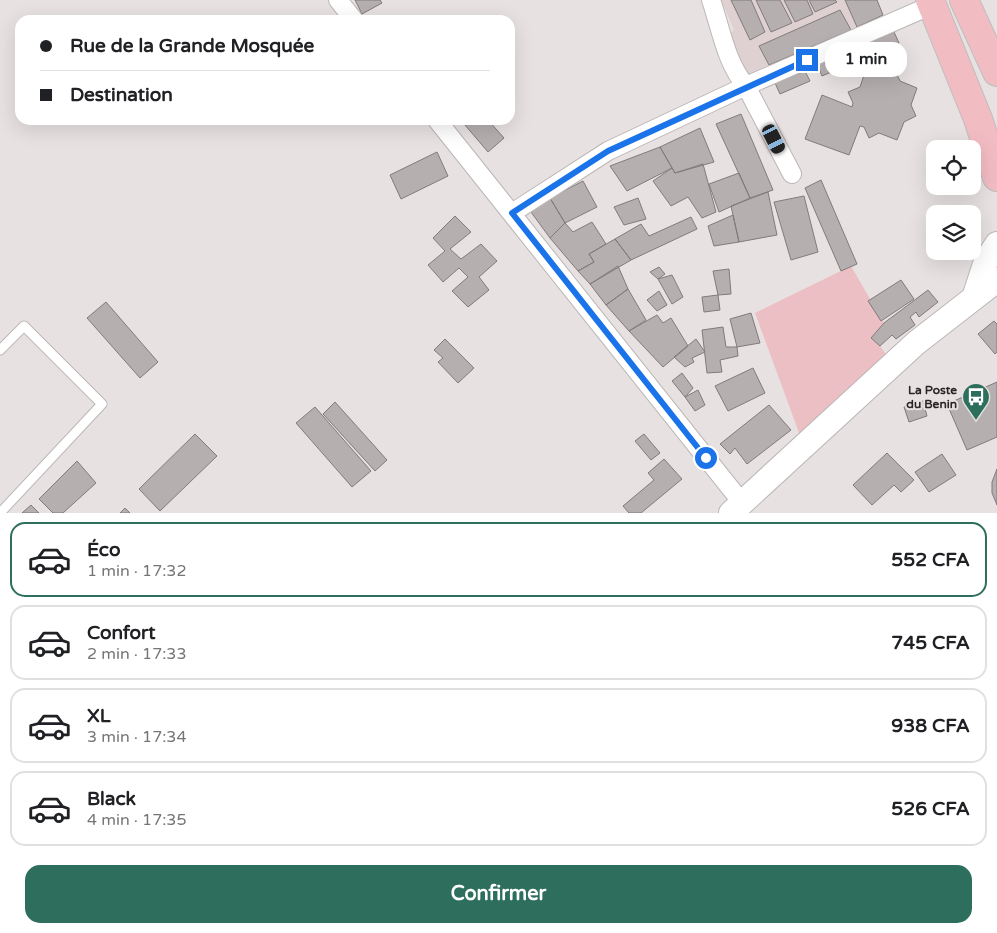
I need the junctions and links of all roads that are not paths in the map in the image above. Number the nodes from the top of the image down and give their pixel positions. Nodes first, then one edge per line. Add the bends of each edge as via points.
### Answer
1 (338, 0) edge
2 (711, 0) edge
3 (964, 0) edge
4 (931, 2) edge
5 (350, 15) edge
6 (991, 44) edge
7 (997, 72) edge
8 (746, 86) junction
9 (441, 125) edge
10 (792, 174) dead end
11 (997, 177) edge
12 (512, 213) junction
13 (997, 244) edge
14 (997, 280) edge
15 (975, 295) junction
16 (0, 350) edge
17 (737, 508) edge
18 (0, 513) edge

1 - 5 street
2 - 8 street via 738,77
3 - 6 highway
4 - 8 street
4 - 11 highway via 978,119
6 - 7 highway
8 - 10 street
8 - 12 street via 608,151
9 - 12 street
12 - 17 street
13 - 15 street via 986,261
14 - 15 street
15 - 17 street via 916,343
16 - 18 lane via 24,326 102,404

